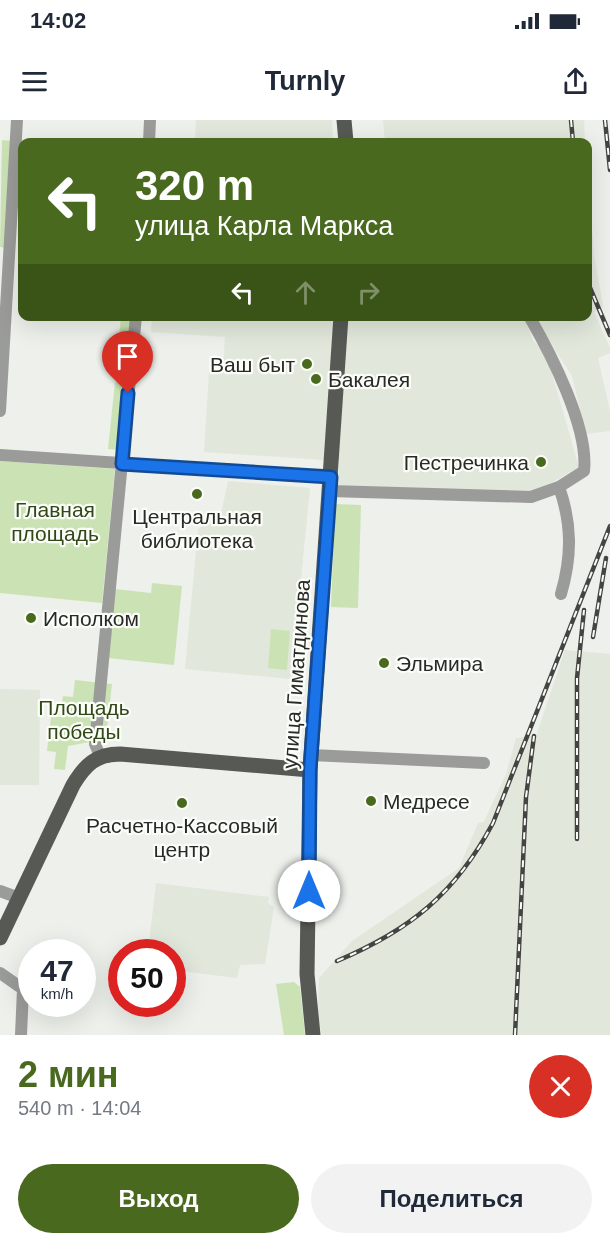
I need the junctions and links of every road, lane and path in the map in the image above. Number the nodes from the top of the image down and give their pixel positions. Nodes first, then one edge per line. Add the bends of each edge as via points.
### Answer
1 (17, 120) edge
2 (150, 120) edge
3 (344, 120) edge
4 (149, 138) edge
5 (346, 138) edge
6 (17, 236) edge
7 (136, 321) edge
8 (341, 321) edge
9 (532, 321) edge
10 (0, 411) edge
11 (0, 455) edge
12 (122, 464) junction
13 (331, 484) junction
14 (559, 487) junction
15 (561, 594) dead end
16 (95, 759) junction
17 (310, 762) junction
18 (484, 763) dead end
19 (0, 891) edge
20 (19, 898) junction
21 (0, 938) edge
22 (0, 973) edge
23 (21, 1035) edge
24 (313, 1035) edge

1 - 6 street
2 - 4 street
3 - 5 main road
6 - 10 street
7 - 12 street
8 - 13 main road, улица Гиматдинова
9 - 14 street via 553,356 585,447 584,471
11 - 12 street
12 - 13 street
12 - 16 street
13 - 14 street via 531,497
13 - 17 main road, улица Гиматдинова
14 - 15 street via 566,508 570,551
16 - 17 main road via 120,754
16 - 20 main road via 73,785
17 - 18 street
17 - 24 main road, улица Гиматдинова via 307,974
19 - 20 street
20 - 21 main road
22 - 23 street via 23,989

